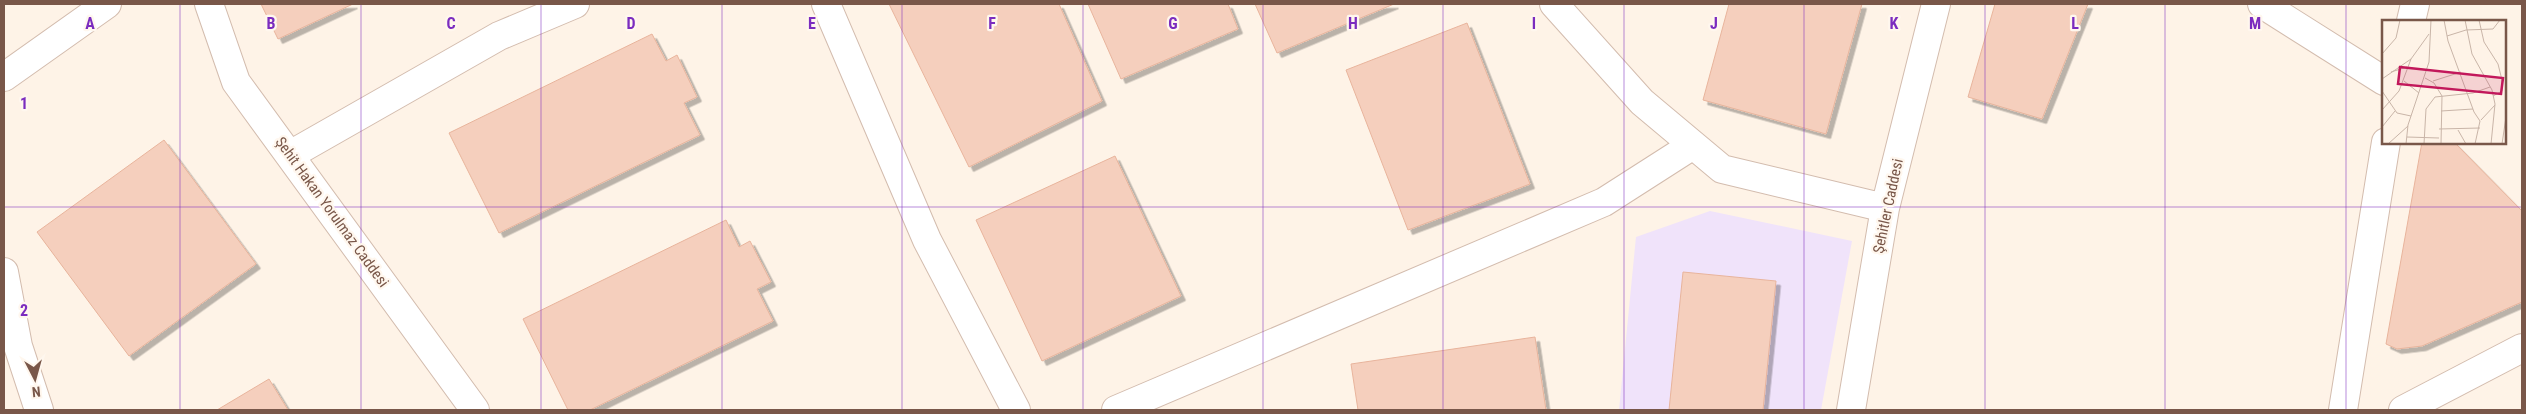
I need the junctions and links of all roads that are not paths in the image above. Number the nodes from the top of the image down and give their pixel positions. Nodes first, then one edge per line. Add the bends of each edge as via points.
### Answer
1 (107, 4) edge
2 (209, 4) edge
3 (575, 4) edge
4 (826, 4) edge
5 (1554, 4) edge
6 (1936, 4) edge
7 (2262, 4) edge
8 (2415, 4) edge
9 (2411, 20) edge
10 (4, 77) edge
11 (2382, 79) edge
12 (2386, 144) edge
13 (1693, 145) junction
14 (290, 156) junction
15 (1885, 208) junction
16 (4, 272) edge
17 (2522, 348) edge
18 (11, 349) edge
19 (39, 410) edge
20 (475, 410) edge
21 (1016, 410) edge
22 (1116, 410) edge
23 (1851, 410) edge
24 (2343, 410) edge
25 (2403, 410) edge

1 - 10 street
2 - 14 street, Şehit Hakan Yorulmaz Caddesi via 236,82
3 - 14 street via 499,36
4 - 21 street via 927,240
5 - 13 street via 1642,102
6 - 15 street, Şehitler Caddesi
7 - 11 street
8 - 9 street
12 - 24 street
13 - 15 street via 1722,169
13 - 22 street via 1604,202
14 - 20 street, Şehit Hakan Yorulmaz Caddesi
15 - 23 street, Şehitler Caddesi
16 - 18 street
17 - 25 street
18 - 19 street

